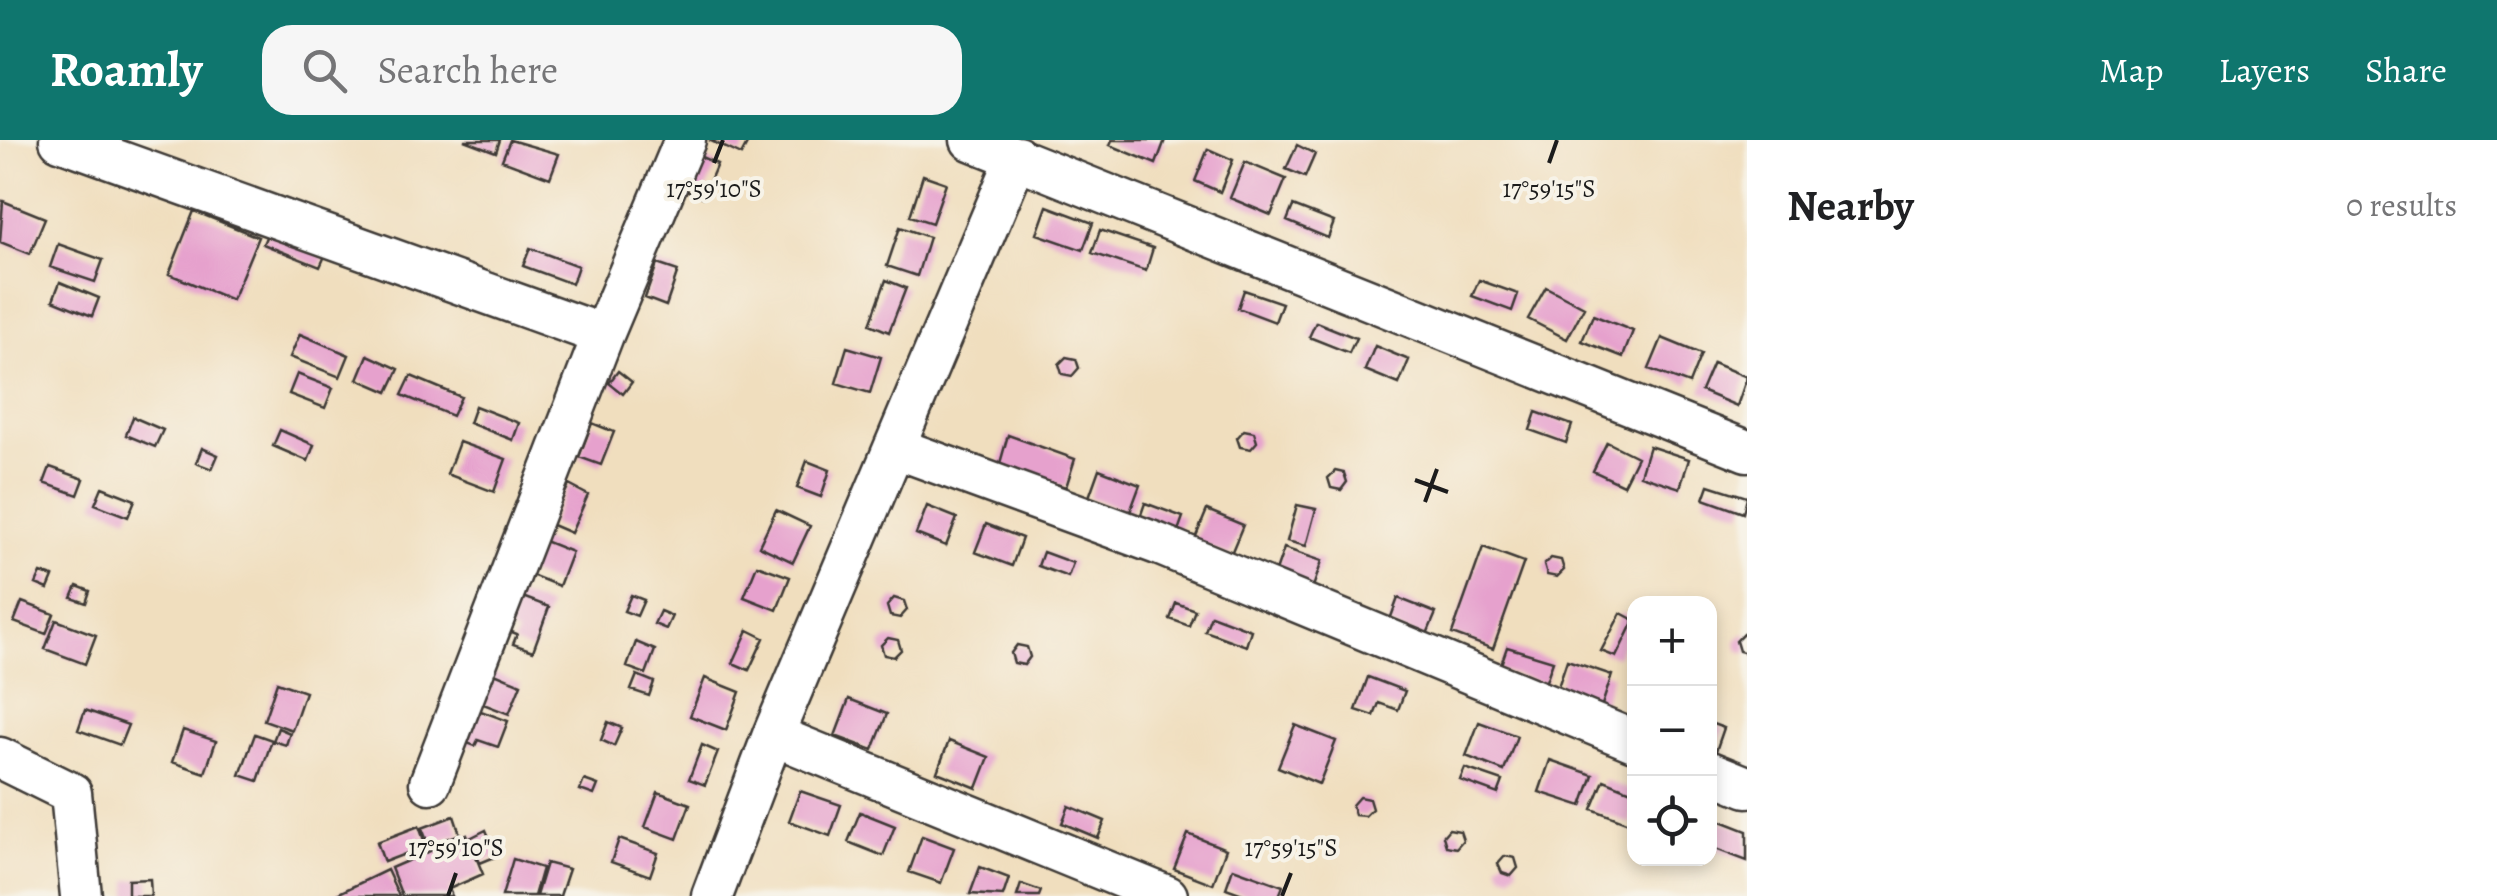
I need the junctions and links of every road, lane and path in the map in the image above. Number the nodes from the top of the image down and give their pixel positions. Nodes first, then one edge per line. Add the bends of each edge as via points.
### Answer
1 (60, 140) edge
2 (686, 140) edge
3 (971, 140) edge
4 (1017, 158) junction
5 (603, 335) junction
6 (896, 448) junction
7 (1747, 451) edge
8 (772, 734) junction
9 (1627, 738) edge
10 (0, 758) edge
11 (1717, 775) edge
12 (430, 783) dead end
13 (1747, 787) edge
14 (80, 896) edge
15 (712, 896) edge
16 (1168, 896) edge

1 - 5 street
2 - 5 street
3 - 4 street
4 - 6 street
4 - 7 street
5 - 12 street
6 - 8 street
6 - 9 street via 1158,544
8 - 15 street
8 - 16 street
10 - 14 street via 72,793
11 - 13 street

